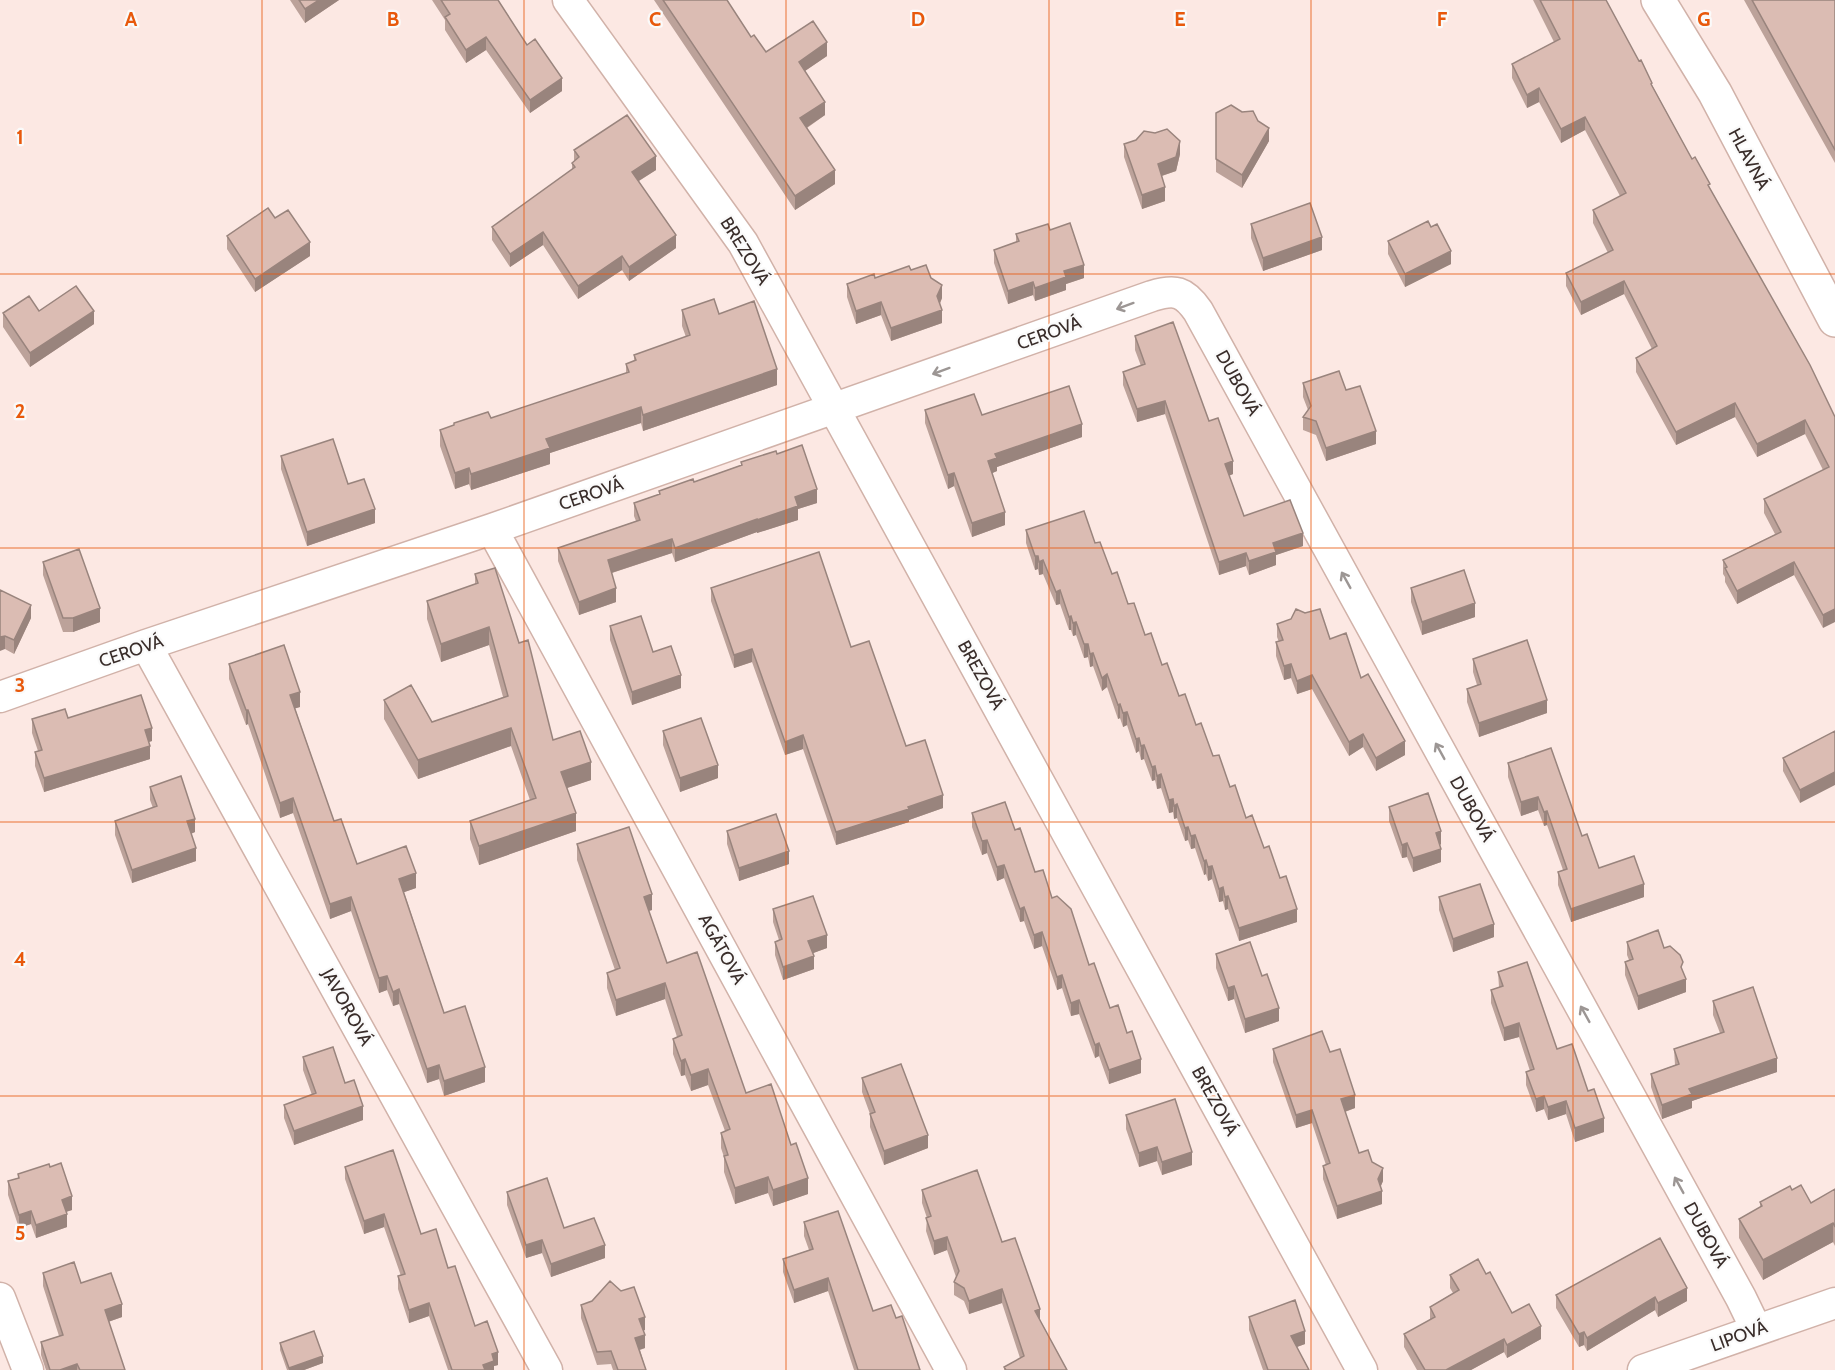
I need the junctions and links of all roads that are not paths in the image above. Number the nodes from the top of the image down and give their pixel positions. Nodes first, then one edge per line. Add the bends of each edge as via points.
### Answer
1 (568, 0) edge
2 (1658, 0) edge
3 (1181, 294) joint
4 (1835, 320) edge
5 (836, 409) junction
6 (492, 529) junction
7 (147, 645) junction
8 (0, 697) edge
9 (0, 1298) edge
10 (1835, 1303) edge
11 (1756, 1329) junction
12 (28, 1370) edge
13 (547, 1370) edge
14 (951, 1370) edge
15 (1362, 1370) edge
16 (1643, 1370) edge

1 - 5 street, BREZOVÁ via 743,243
2 - 4 main road, HLAVNÁ via 1715,93
3 -> 5 street, CEROVÁ via 1167,291
11 -> 3 street, DUBOVÁ via 1204,321 1190,299
5 - 6 street, CEROVÁ
5 - 15 street, BREZOVÁ
6 - 7 street, CEROVÁ
6 - 14 street, AGÁTOVÁ
7 - 8 street, CEROVÁ
7 - 13 street, JAVOROVÁ
9 - 12 street
10 - 11 street, LIPOVÁ
11 - 16 street, LIPOVÁ

